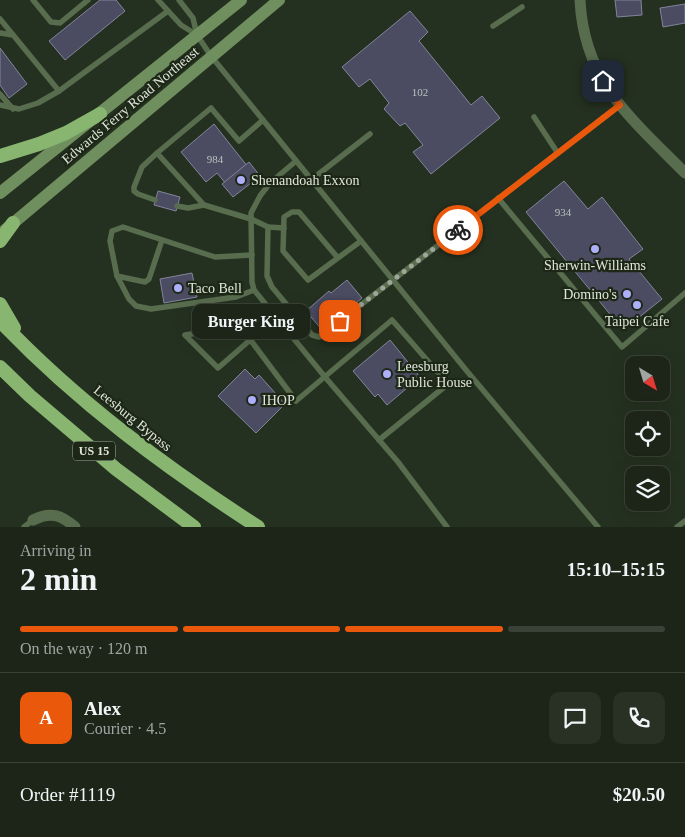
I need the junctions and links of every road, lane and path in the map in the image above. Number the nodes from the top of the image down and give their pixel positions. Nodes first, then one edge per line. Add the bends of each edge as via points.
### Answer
1 (33, 0) edge
2 (88, 0) edge
3 (158, 0) edge
4 (178, 0) edge
5 (241, 0) edge
6 (278, 0) edge
7 (580, 0) edge
8 (522, 7) dead end
9 (168, 11) junction
10 (0, 19) edge
11 (493, 26) dead end
12 (0, 33) edge
13 (13, 35) junction
14 (197, 35) junction
15 (211, 56) junction
16 (59, 91) junction
17 (0, 94) edge
18 (0, 105) edge
19 (620, 105) junction
20 (13, 108) junction
21 (100, 114) junction
22 (534, 117) dead end
23 (263, 120) junction
24 (370, 134) dead end
25 (157, 152) junction
26 (557, 152) junction
27 (0, 156) edge
28 (296, 162) junction
29 (685, 173) edge
30 (311, 180) junction
31 (0, 193) edge
32 (498, 198) junction
33 (155, 200) dead end
34 (204, 205) junction
35 (177, 206) dead end
36 (251, 219) junction
37 (13, 223) junction
38 (268, 227) junction
39 (284, 228) junction
40 (0, 234) edge
41 (162, 240) junction
42 (361, 241) junction
43 (0, 242) edge
44 (252, 255) junction
45 (338, 258) junction
46 (117, 276) junction
47 (393, 281) junction
48 (254, 290) junction
49 (685, 293) edge
50 (0, 304) edge
51 (0, 321) edge
52 (250, 340) junction
53 (24, 346) junction
54 (0, 367) edge
55 (325, 377) junction
56 (379, 440) junction
57 (685, 521) edge
58 (28, 523) edge
59 (75, 527) edge
60 (194, 527) edge
61 (258, 527) edge
62 (447, 527) edge
63 (598, 527) edge
64 (677, 527) edge

1 - 2 lane via 51,22 60,23
3 - 9 lane
4 - 14 lane via 193,18
5 - 14 main road, Edwards Ferry Road Northeast
6 - 15 main road, Edwards Ferry Road Northeast
7 - 19 street via 583,32 589,50 603,81
8 - 11 lane
9 - 14 lane via 181,26
9 - 16 lane
10 - 13 lane
12 - 13 lane
13 - 16 lane
14 - 15 lane
14 - 21 main road, Edwards Ferry Road Northeast
15 - 23 lane
15 - 37 main road, Edwards Ferry Road Northeast
16 - 20 lane via 38,103
17 - 20 lane
18 - 20 lane
19 - 26 lane
19 - 29 street
21 - 27 highway via 66,133
21 - 31 main road, Edwards Ferry Road Northeast
22 - 26 lane
23 - 25 lane via 239,141 211,108
23 - 28 lane
24 - 30 lane
25 - 33 lane via 142,167 134,188 138,194
25 - 34 lane
26 - 32 lane
28 - 30 lane
28 - 36 lane via 270,183 251,212
30 - 42 lane
32 - 47 lane
32 - 49 lane via 622,347
34 - 35 lane
34 - 36 lane
36 - 38 lane
36 - 44 lane
37 - 40 main road, Edwards Ferry Road Northeast
37 - 43 highway
38 - 39 lane
38 - 47 lane via 267,276 272,288 312,334 319,337 327,332
39 - 45 lane via 284,217 299,212
39 - 45 lane via 283,251 308,280
41 - 44 lane via 215,257
41 - 46 lane via 149,279 145,282
41 - 46 lane via 123,227 112,231 110,241
42 - 45 lane
42 - 47 lane
44 - 48 lane
46 - 48 lane via 136,306 151,309 236,297
47 - 63 lane
48 - 55 lane
50 - 53 highway
51 - 53 highway, Leesburg Bypass / US 15
52 - 52 lane via 237,327 185,335 218,368
52 - 55 lane via 296,401
53 - 61 highway, Leesburg Bypass / US 15 via 95,410 171,469
54 - 60 highway, US 15 via 116,469
55 - 56 lane
55 - 56 lane via 392,320 448,384
56 - 62 lane
57 - 64 lane
58 - 59 street via 42,515 58,515

